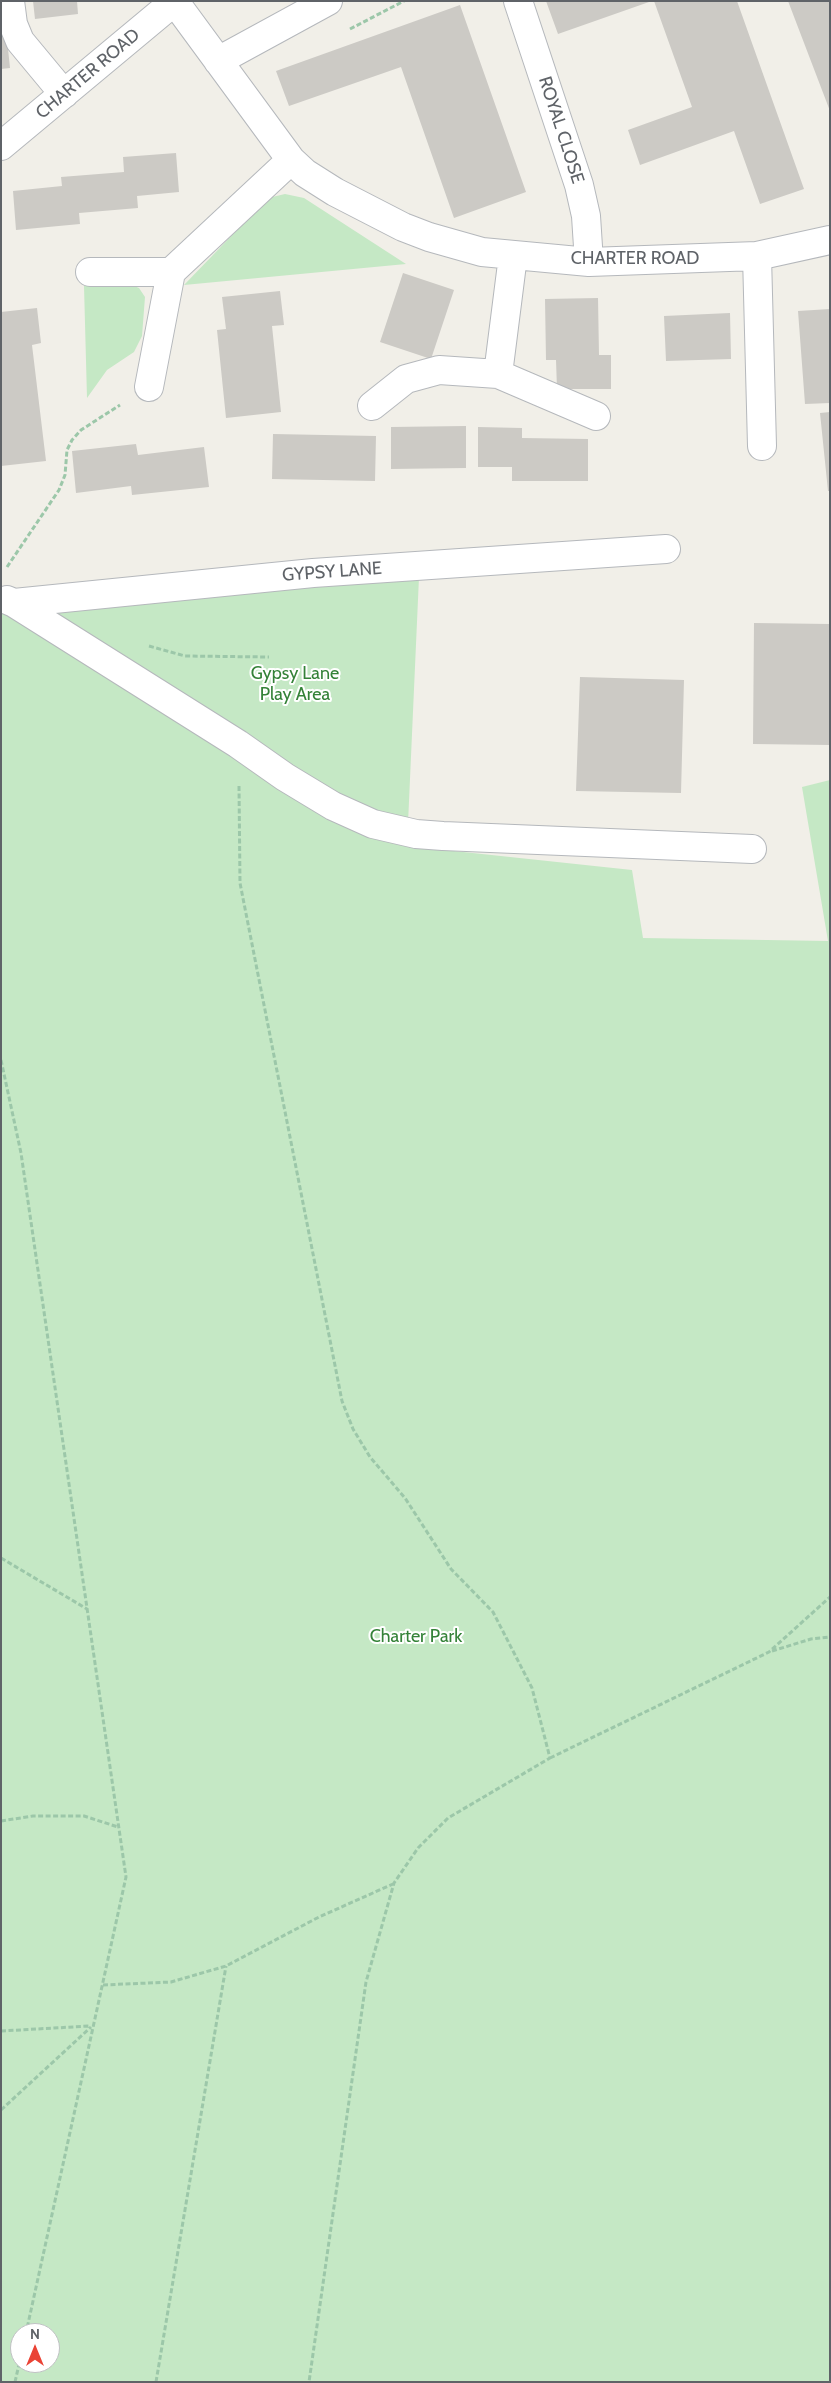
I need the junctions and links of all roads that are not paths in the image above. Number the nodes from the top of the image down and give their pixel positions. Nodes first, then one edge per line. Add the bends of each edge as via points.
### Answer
1 (10, 1) edge
2 (328, 1) edge
3 (518, 1) edge
4 (175, 2) edge
5 (218, 61) junction
6 (64, 94) junction
7 (1, 146) edge
8 (290, 160) junction
9 (830, 240) edge
10 (513, 256) junction
11 (757, 256) junction
12 (589, 262) junction
13 (90, 272) dead end
14 (171, 272) junction
15 (498, 374) junction
16 (149, 387) road end
17 (372, 406) dead end
18 (596, 416) dead end
19 (762, 446) dead end
20 (666, 549) dead end
21 (8, 600) edge
22 (752, 849) dead end

1 - 6 street via 12,24 20,41
2 - 5 street
3 - 12 street, ROYAL CLOSE via 579,185 586,216
4 - 5 street, CHARTER ROAD
4 - 6 street, CHARTER ROAD
5 - 8 street, CHARTER ROAD
6 - 7 street, CHARTER ROAD
8 - 10 street, CHARTER ROAD via 320,184 403,227 454,245
8 - 14 street
9 - 11 street, CHARTER ROAD
10 - 12 street, CHARTER ROAD
10 - 15 street
11 - 12 street, CHARTER ROAD
11 - 19 street
13 - 14 street
14 - 16 street
15 - 17 street via 439,370 406,379
15 - 18 street
20 - 21 street, GYPSY LANE via 313,572
21 - 22 street via 238,744 285,777 357,817 394,829 444,836

